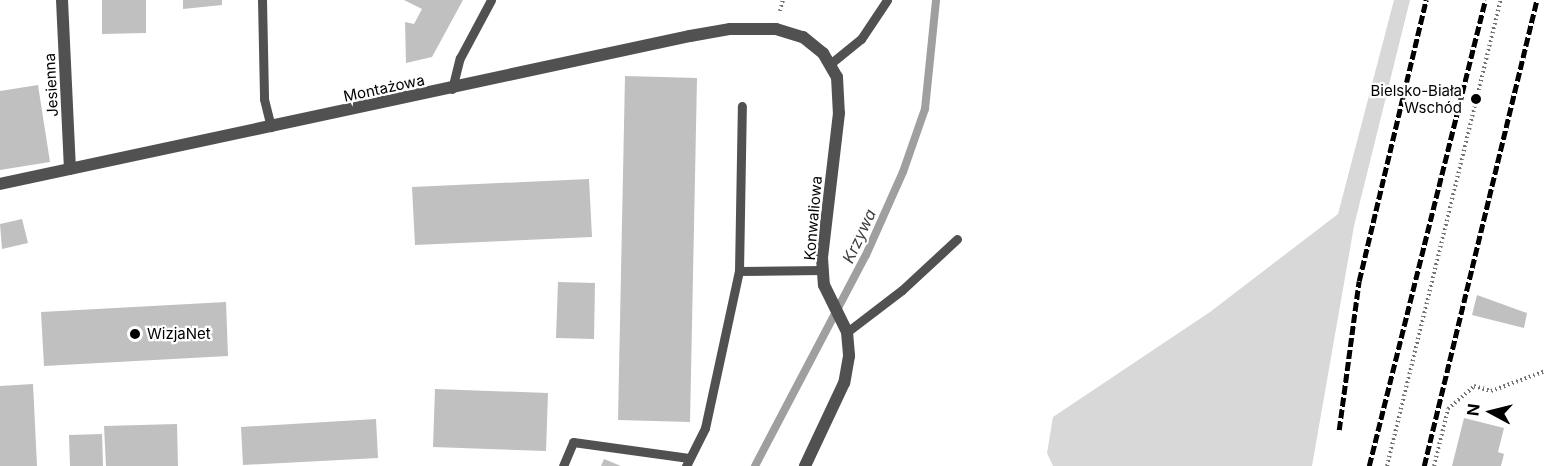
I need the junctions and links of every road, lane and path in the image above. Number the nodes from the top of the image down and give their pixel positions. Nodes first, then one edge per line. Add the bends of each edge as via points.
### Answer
1 (62, 0) edge
2 (262, 0) edge
3 (491, 0) edge
4 (887, 0) edge
5 (1501, 0) edge
6 (776, 29) joint
7 (830, 64) junction
8 (452, 89) junction
9 (742, 106) dead end
10 (271, 127) junction
11 (70, 169) junction
12 (0, 184) edge
13 (957, 239) dead end
14 (823, 270) junction
15 (739, 271) junction
16 (847, 332) junction
17 (1545, 371) edge
18 (688, 462) edge
19 (563, 466) edge
20 (805, 466) edge
21 (1387, 466) edge
22 (1434, 466) edge

1 - 11 street, Jesienna
2 - 10 lane via 264,99
3 - 8 lane via 460,58
4 - 7 lane via 861,39
5 - 21 path
6 - 7 street, Konwaliowa via 803,37
6 - 8 street, Montażowa via 730,29 690,36
7 - 14 street, Konwaliowa via 837,77 839,113
8 - 10 street, Montażowa
9 - 15 lane
10 - 11 street, Montażowa
11 - 12 street, Montażowa
13 - 16 lane via 902,290
14 - 15 lane
14 - 16 street, Konwaliowa via 824,285
15 - 18 lane via 705,428
16 - 20 street, Konwaliowa via 849,356 844,383
17 - 22 path via 1491,391 1474,386 1448,410
18 - 19 lane via 573,442

